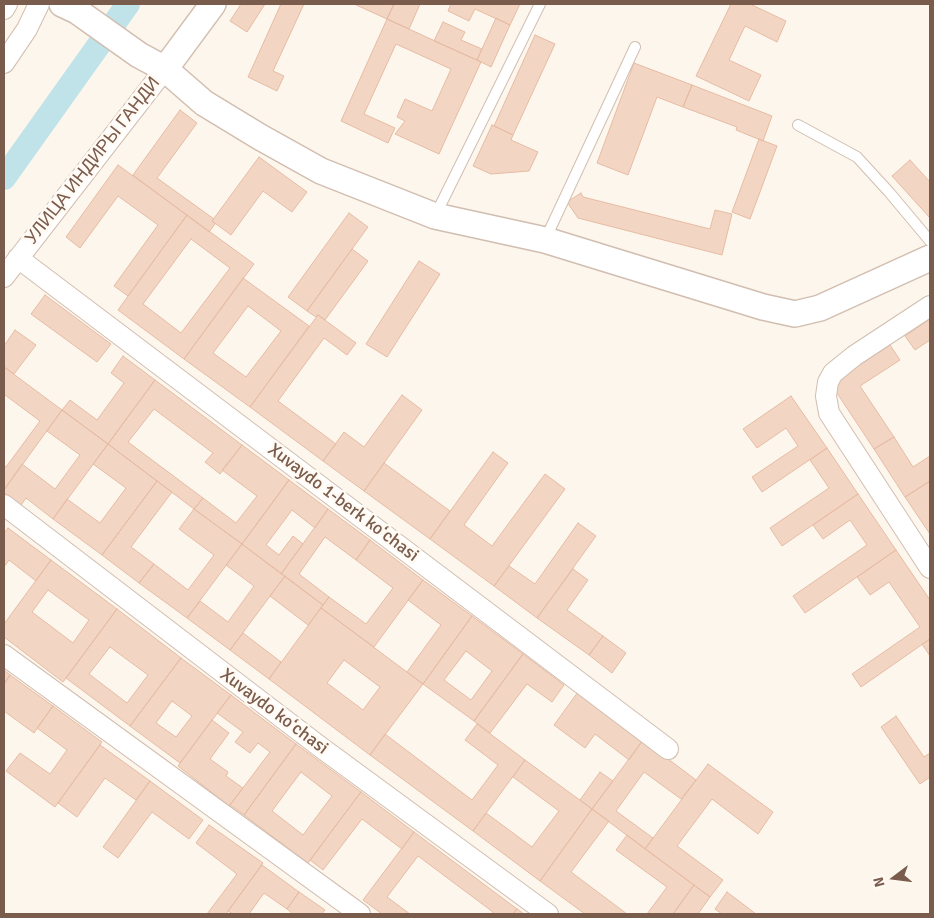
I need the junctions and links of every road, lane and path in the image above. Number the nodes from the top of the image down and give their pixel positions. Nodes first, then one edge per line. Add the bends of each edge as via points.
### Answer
1 (7, 4) edge
2 (39, 4) edge
3 (213, 4) edge
4 (540, 4) edge
5 (70, 7) edge
6 (4, 9) edge
7 (635, 47) dead end
8 (4, 63) edge
9 (165, 69) junction
10 (798, 125) dead end
11 (436, 216) junction
12 (544, 240) junction
13 (930, 241) edge
14 (18, 258) junction
15 (930, 258) edge
16 (4, 277) edge
17 (930, 306) edge
18 (4, 506) edge
19 (930, 568) edge
20 (4, 655) edge
21 (668, 749) dead end
22 (360, 914) edge
23 (548, 914) edge

1 - 6 street
2 - 8 street via 27,30
3 - 9 street
4 - 11 lane
5 - 9 street
7 - 12 lane
9 - 11 street via 204,103 269,142 321,170
9 - 14 street, УЛИЦА ИНДИРЫ ГАНДИ
10 - 13 lane via 857,157
11 - 12 street
12 - 15 street via 795,314 820,308
14 - 16 street, УЛИЦА ИНДИРЫ ГАНДИ
14 - 21 street, Xuvaydo 1-berk koʻchasi
17 - 19 street via 833,373 826,396 829,414
18 - 23 street, Xuvaydo koʻchasi via 319,746
20 - 22 street

